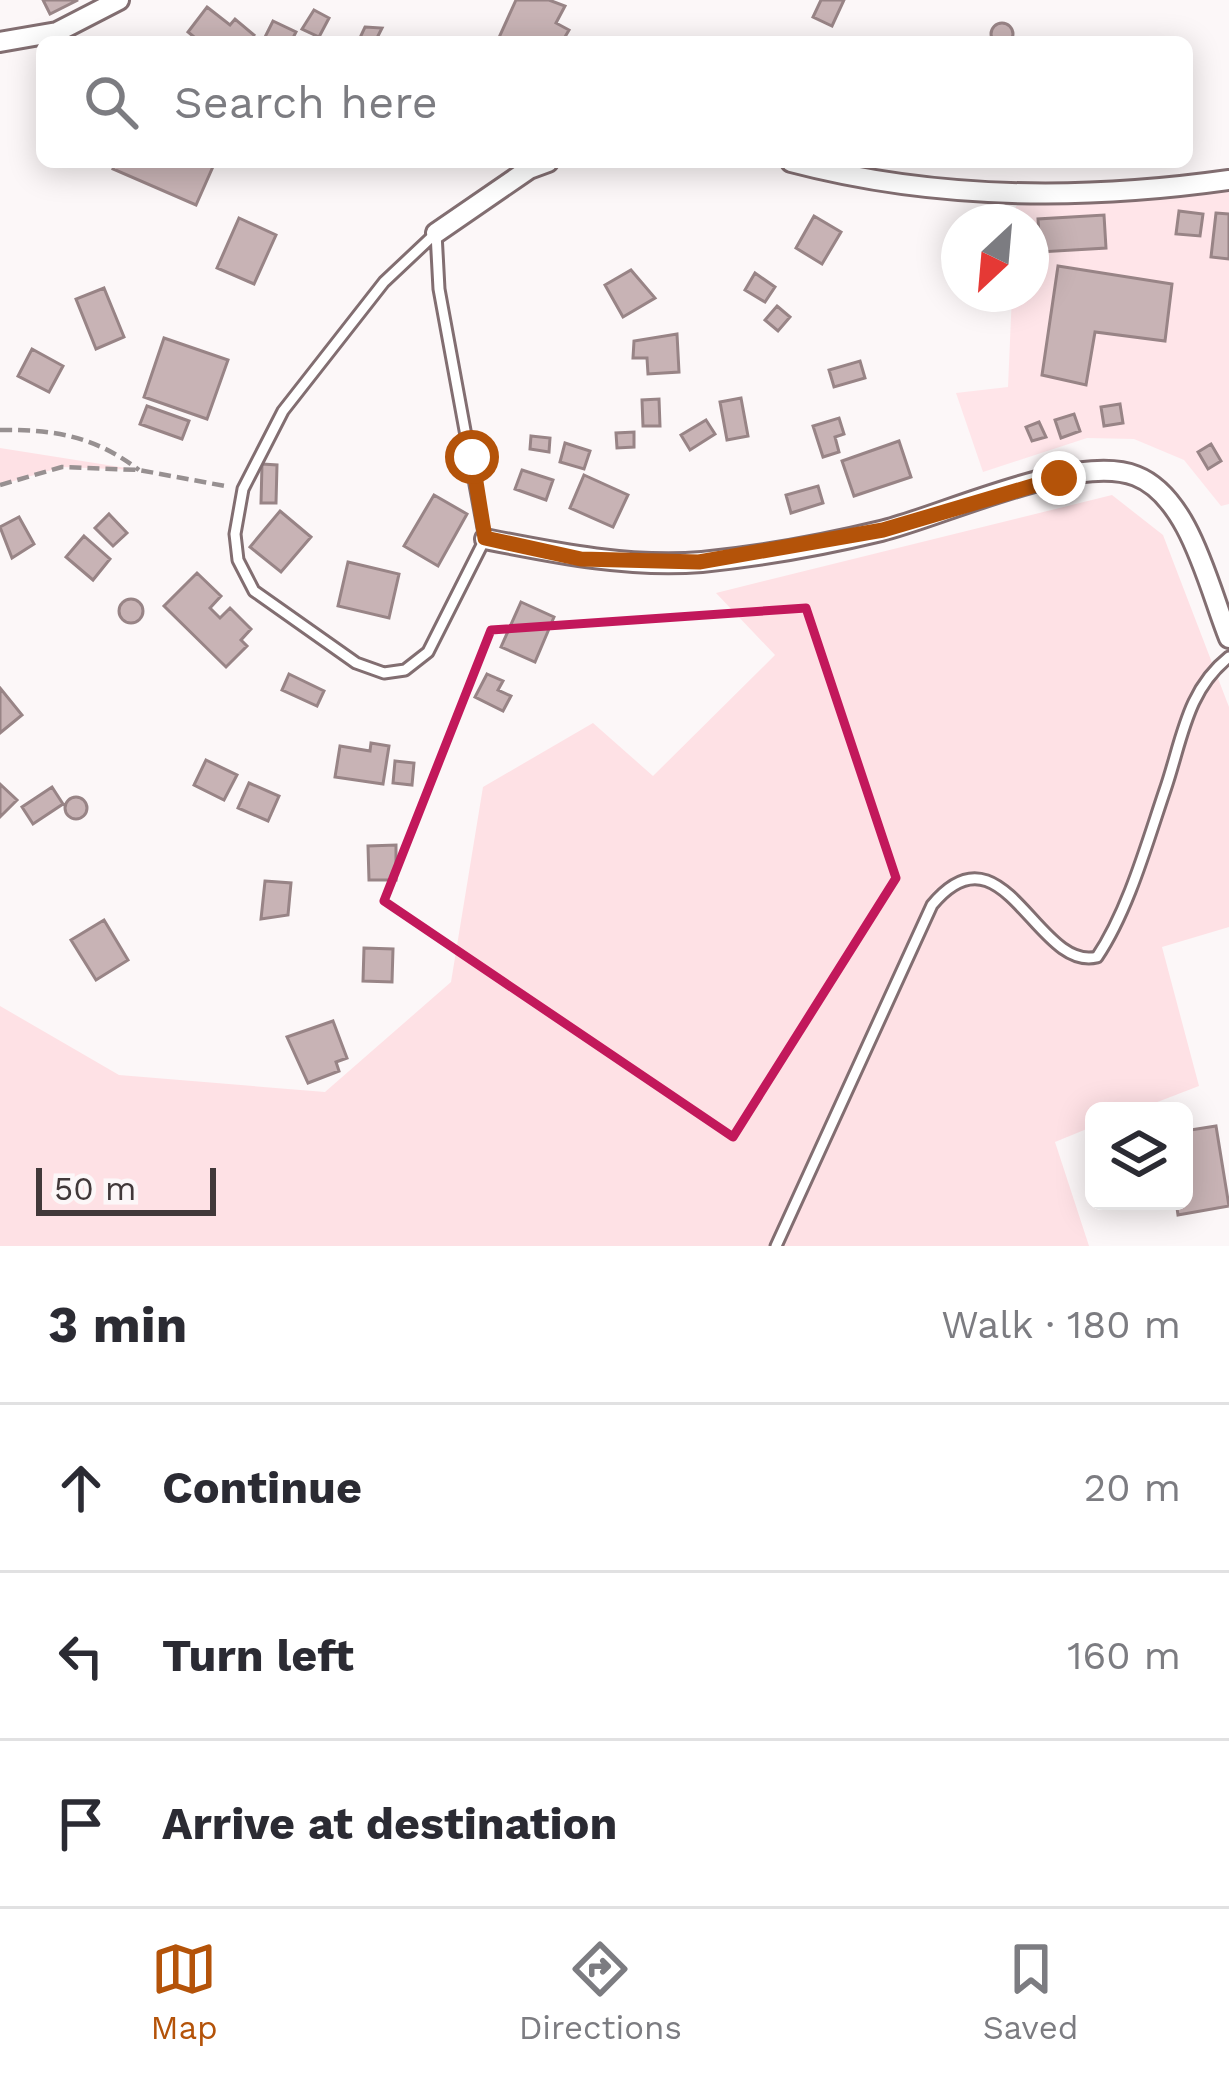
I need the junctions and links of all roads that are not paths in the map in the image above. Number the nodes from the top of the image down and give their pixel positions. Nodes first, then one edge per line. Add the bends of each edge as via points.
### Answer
1 (118, 0) edge
2 (0, 42) edge
3 (539, 168) edge
4 (814, 168) edge
5 (1229, 180) edge
6 (436, 233) junction
7 (485, 538) junction
8 (1229, 638) edge
9 (1229, 657) edge
10 (776, 1246) edge

1 - 2 street via 57,32
3 - 6 street
4 - 5 street via 876,184 977,194 1113,194
6 - 7 lane
6 - 7 lane via 384,282 283,411 243,489 238,560 254,591 356,663 384,673 405,670 428,652
7 - 8 street via 581,559 699,562 883,530 1097,471 1135,475 1164,494 1184,528
9 - 10 lane via 1193,696 1165,793 1097,957 1061,949 1016,898 986,882 946,888 932,905

